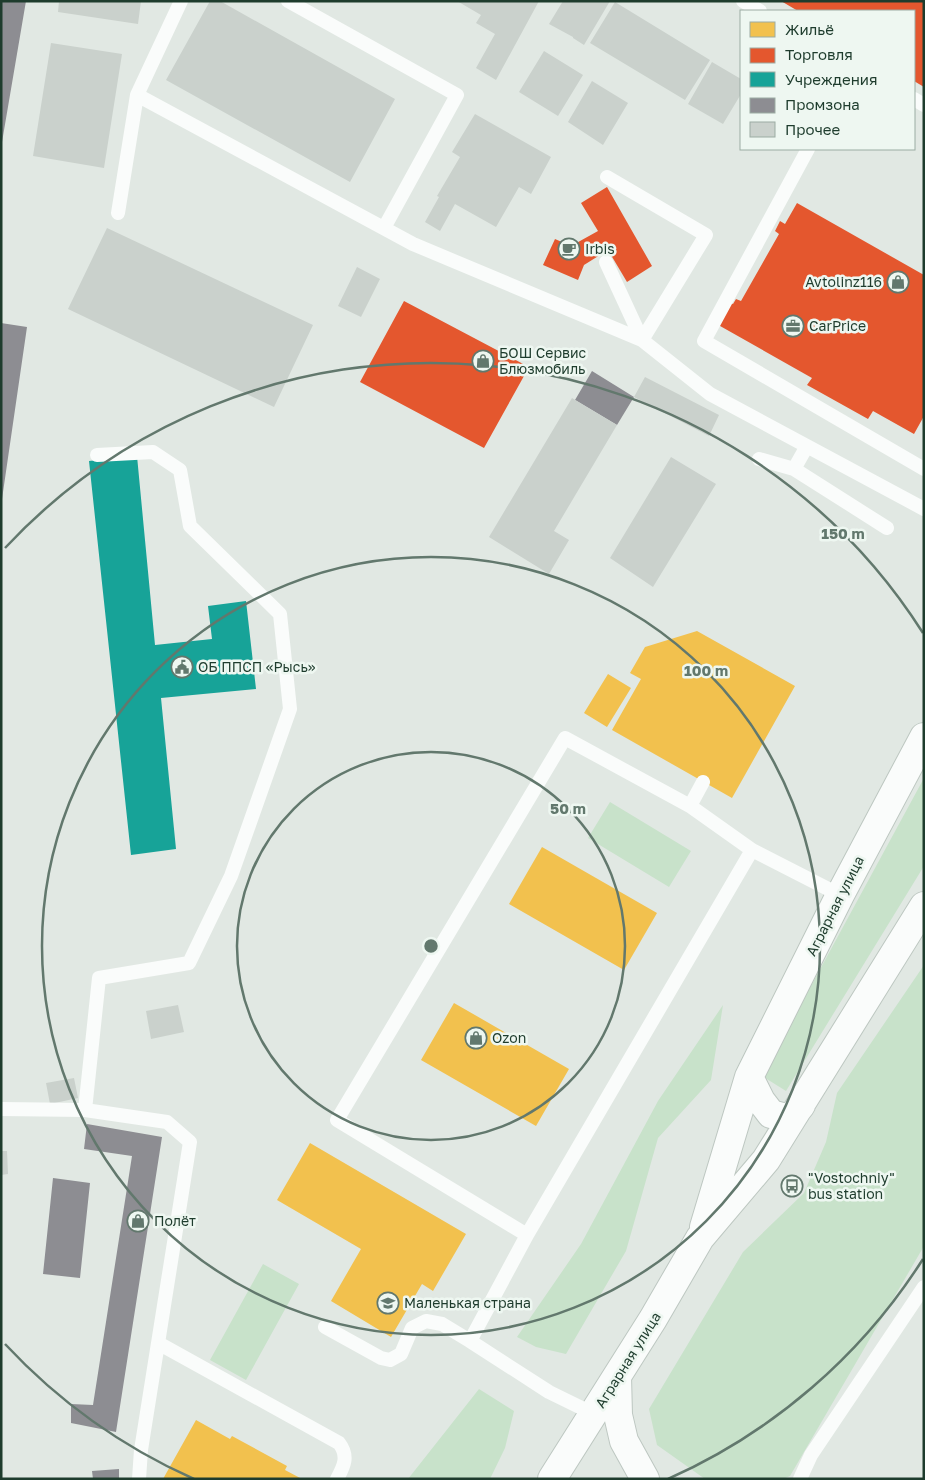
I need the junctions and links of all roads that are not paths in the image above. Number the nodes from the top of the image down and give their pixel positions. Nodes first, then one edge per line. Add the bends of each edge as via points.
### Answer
1 (181, 1) edge
2 (288, 1) edge
3 (743, 1) edge
4 (758, 10) edge
5 (137, 95) junction
6 (807, 150) edge
7 (607, 177) dead end
8 (118, 213) dead end
9 (384, 228) junction
10 (606, 262) dead end
11 (642, 340) junction
12 (807, 446) junction
13 (97, 455) dead end
14 (759, 459) dead end
15 (794, 469) junction
16 (924, 469) edge
17 (924, 509) edge
18 (887, 528) dead end
19 (924, 738) edge
20 (703, 782) dead end
21 (690, 806) junction
22 (752, 850) junction
23 (840, 895) junction
24 (924, 906) edge
25 (749, 1077) junction
26 (802, 1104) junction
27 (1, 1109) edge
28 (86, 1110) junction
29 (527, 1235) junction
30 (700, 1238) junction
31 (924, 1287) edge
32 (325, 1327) dead end
33 (470, 1341) junction
34 (158, 1344) junction
35 (617, 1376) junction
36 (594, 1414) junction
37 (139, 1479) edge
38 (336, 1479) edge
39 (552, 1479) edge
40 (645, 1479) edge
41 (800, 1479) edge

1 - 5 lane
2 - 9 lane via 457,95
3 - 4 lane
5 - 8 lane
5 - 9 lane
6 - 16 lane via 704,341
7 - 11 lane via 706,235
9 - 11 lane via 414,244
10 - 11 lane
11 - 12 lane via 710,394
12 - 15 lane
12 - 17 lane
13 - 28 lane via 153,452 180,470 190,526 280,614 290,709 232,876 190,963 99,978
14 - 15 lane
15 - 18 lane
19 - 23 street, Аграрная улица
20 - 21 lane
21 - 22 lane
21 - 29 lane via 565,738 337,1120
22 - 23 lane
22 - 29 lane
23 - 25 street, Аграрная улица
24 - 26 street, Аграрная улица
25 - 26 street, Аграрная улица via 771,1114 790,1119
25 - 30 street, Аграрная улица
26 - 30 street, Аграрная улица via 766,1160
27 - 28 lane
28 - 34 lane via 167,1122 190,1142
29 - 33 lane
30 - 35 street, Аграрная улица
31 - 41 lane via 811,1455
32 - 33 lane via 390,1360 402,1354 412,1328 426,1321 442,1324
33 - 36 lane via 550,1392
34 - 37 lane
34 - 38 lane via 339,1443 345,1461
35 - 36 street, Аграрная улица
35 - 40 street via 618,1415 624,1441
36 - 39 street, Аграрная улица

